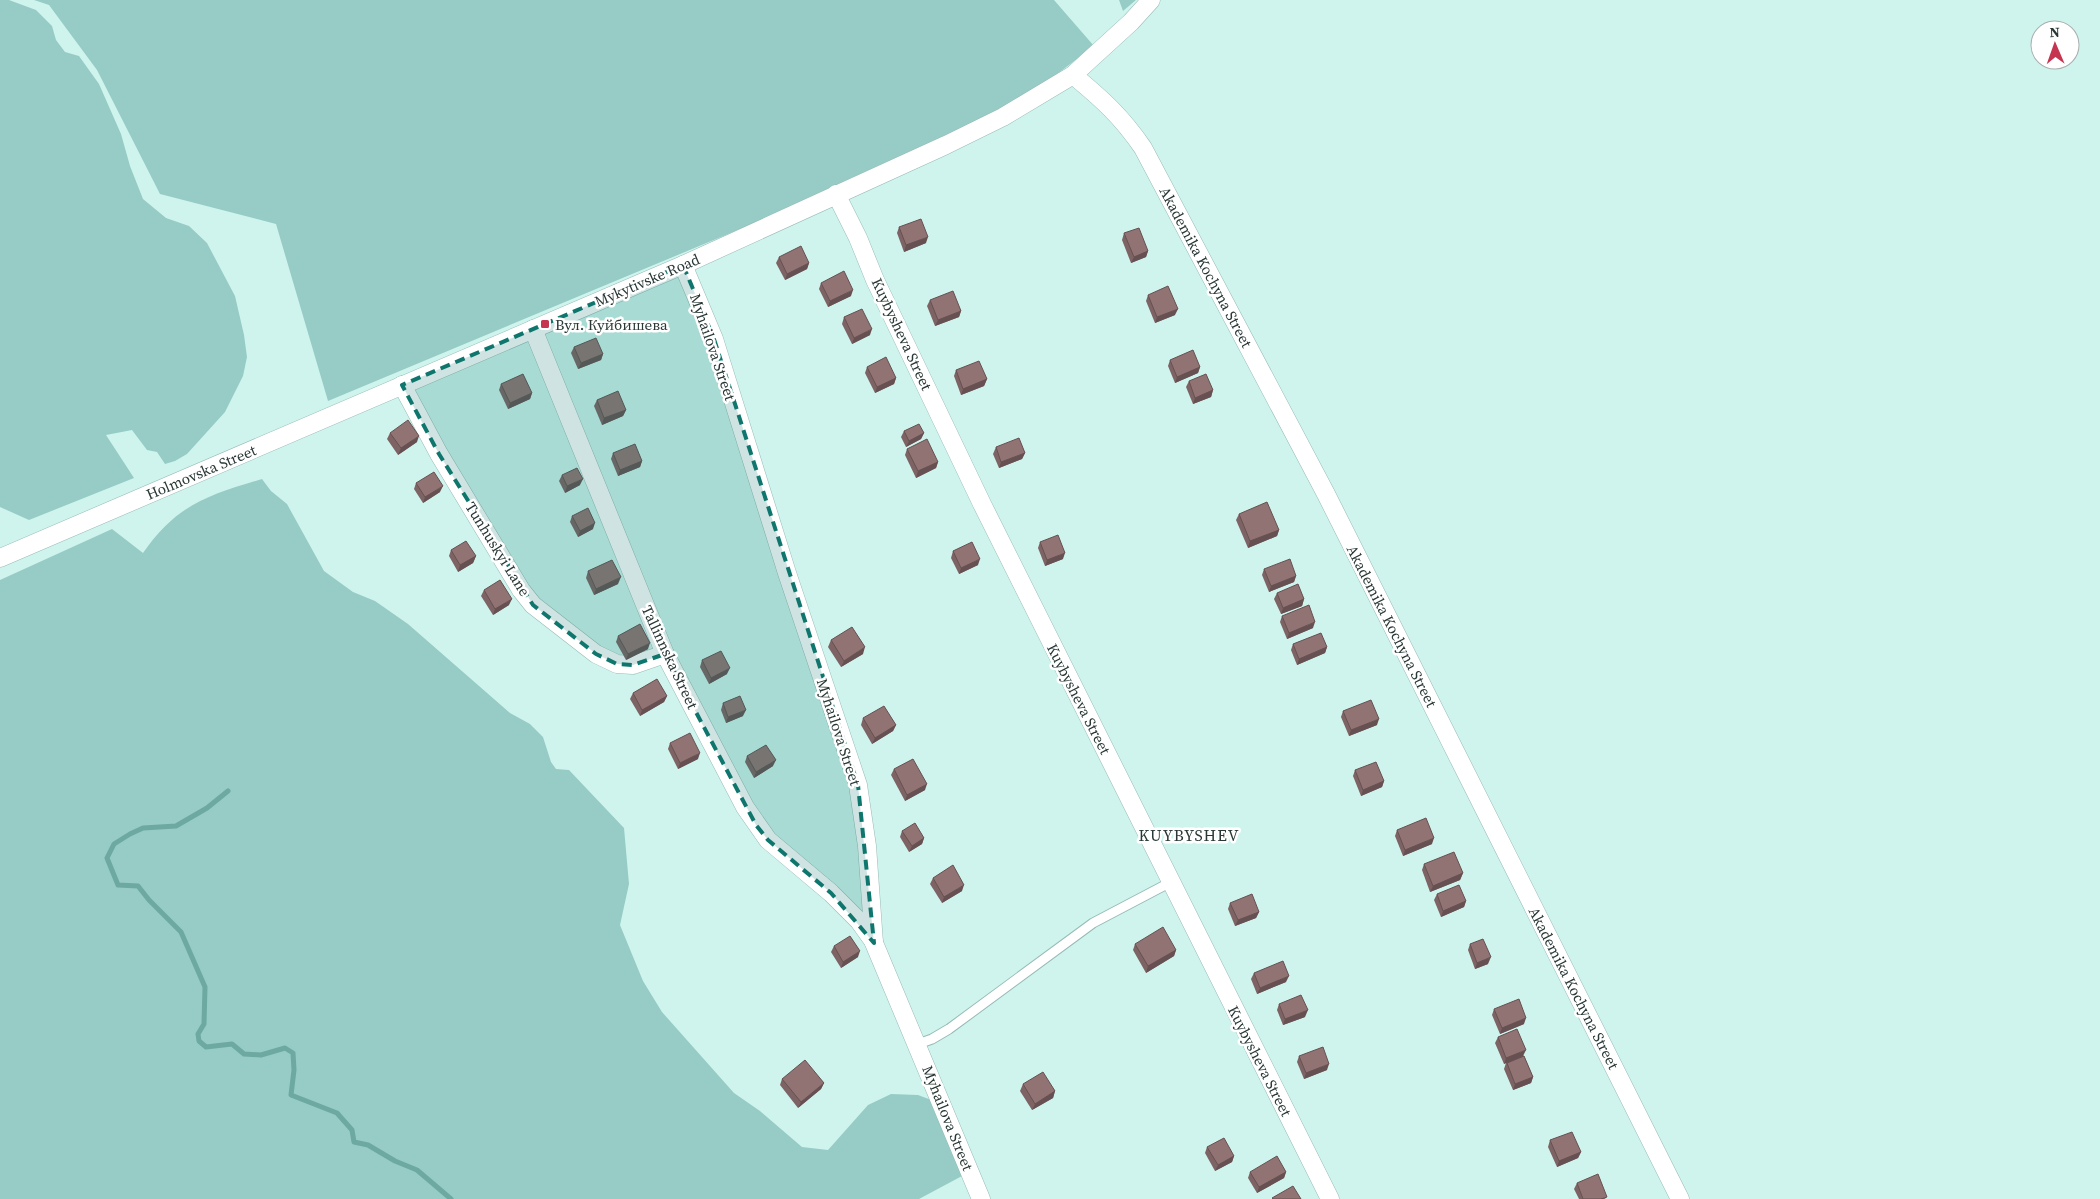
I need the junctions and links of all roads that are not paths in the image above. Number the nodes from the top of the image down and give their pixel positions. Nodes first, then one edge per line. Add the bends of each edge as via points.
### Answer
1 (1150, 0) edge
2 (1073, 75) junction
3 (836, 194) junction
4 (684, 265) junction
5 (533, 329) junction
6 (402, 385) junction
7 (0, 558) edge
8 (665, 654) junction
9 (1171, 882) junction
10 (874, 943) junction
11 (918, 1044) junction
12 (981, 1199) edge
13 (1330, 1199) edge
14 (1680, 1199) edge

1 - 2 street, Mykytivske Road via 1125,28
2 - 3 street, Mykytivske Road via 995,121
2 - 14 street, Akademika Kochyna Street via 1112,108 1143,148 1326,494
3 - 4 street, Mykytivske Road
3 - 9 street, Kuybysheva Street via 982,504
4 - 5 street, Mykytivske Road
4 - 10 street, Myhailova Street via 714,339 858,785 867,846
5 - 6 street, Mykytivske Road
5 - 8 street, Tallinnska Street
6 - 7 street, Holmovska Street
6 - 8 street, Tunhuskyi Lane via 439,454 533,605 596,654 617,664 633,664
8 - 10 street, Tallinnska Street via 756,825 768,840 859,921
9 - 11 lane via 1093,923 949,1029
9 - 13 street, Kuybysheva Street
10 - 11 street, Myhailova Street
11 - 12 street, Myhailova Street

